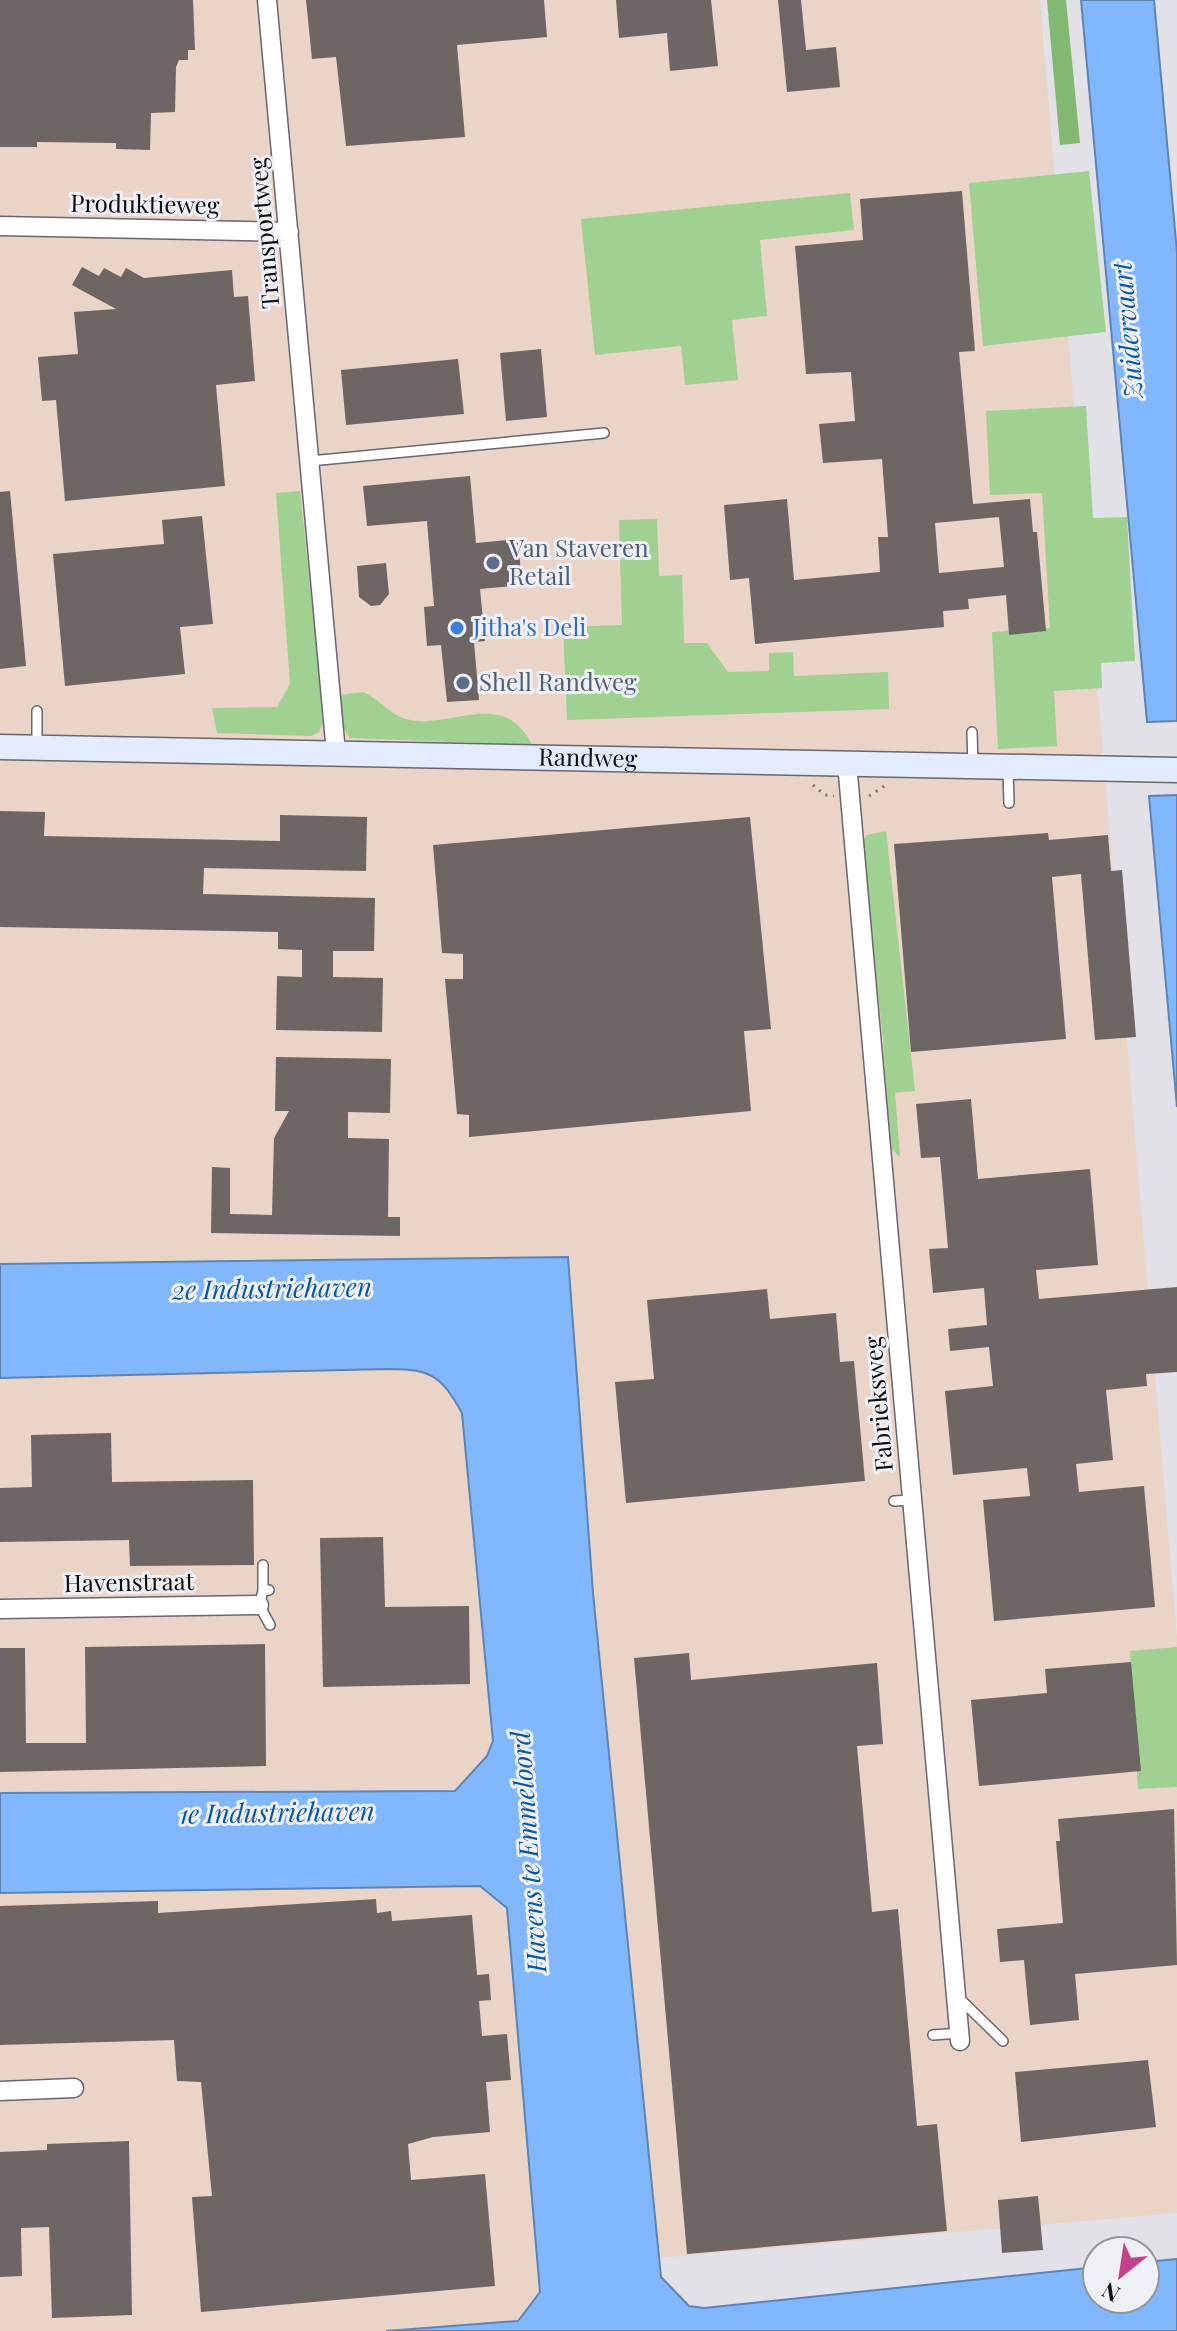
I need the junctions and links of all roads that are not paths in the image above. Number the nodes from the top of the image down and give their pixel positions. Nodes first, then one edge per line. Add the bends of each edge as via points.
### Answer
1 (267, 0) edge
2 (0, 226) edge
3 (289, 232) junction
4 (604, 433) dead end
5 (310, 461) junction
6 (37, 711) dead end
7 (972, 732) dead end
8 (0, 747) edge
9 (37, 747) junction
10 (336, 753) junction
11 (847, 763) junction
12 (973, 766) junction
13 (1008, 766) junction
14 (1177, 770) edge
15 (1009, 803) dead end
16 (263, 1565) dead end
17 (264, 1595) junction
18 (0, 1609) edge
19 (270, 1625) dead end
20 (956, 1996) junction
21 (933, 2035) dead end
22 (960, 2037) joint
23 (1003, 2041) dead end
24 (74, 2088) dead end
25 (0, 2091) edge

1 - 3 street, Transportweg
2 - 3 street, Produktieweg
3 - 5 street, Transportweg
4 - 5 lane
5 - 10 street, Transportweg
6 - 9 lane
7 - 12 lane
8 - 9 street, Randweg
9 - 10 street, Randweg
10 - 11 street, Randweg
11 - 12 street, Randweg
11 - 20 street, Fabrieksweg via 903,1501
12 - 13 street, Randweg
13 - 14 street, Randweg
13 - 15 lane
16 - 17 lane
17 - 18 street, Havenstraat
17 - 19 lane
20 - 22 street, Fabrieksweg
20 - 23 lane
21 - 22 lane
24 - 25 street

